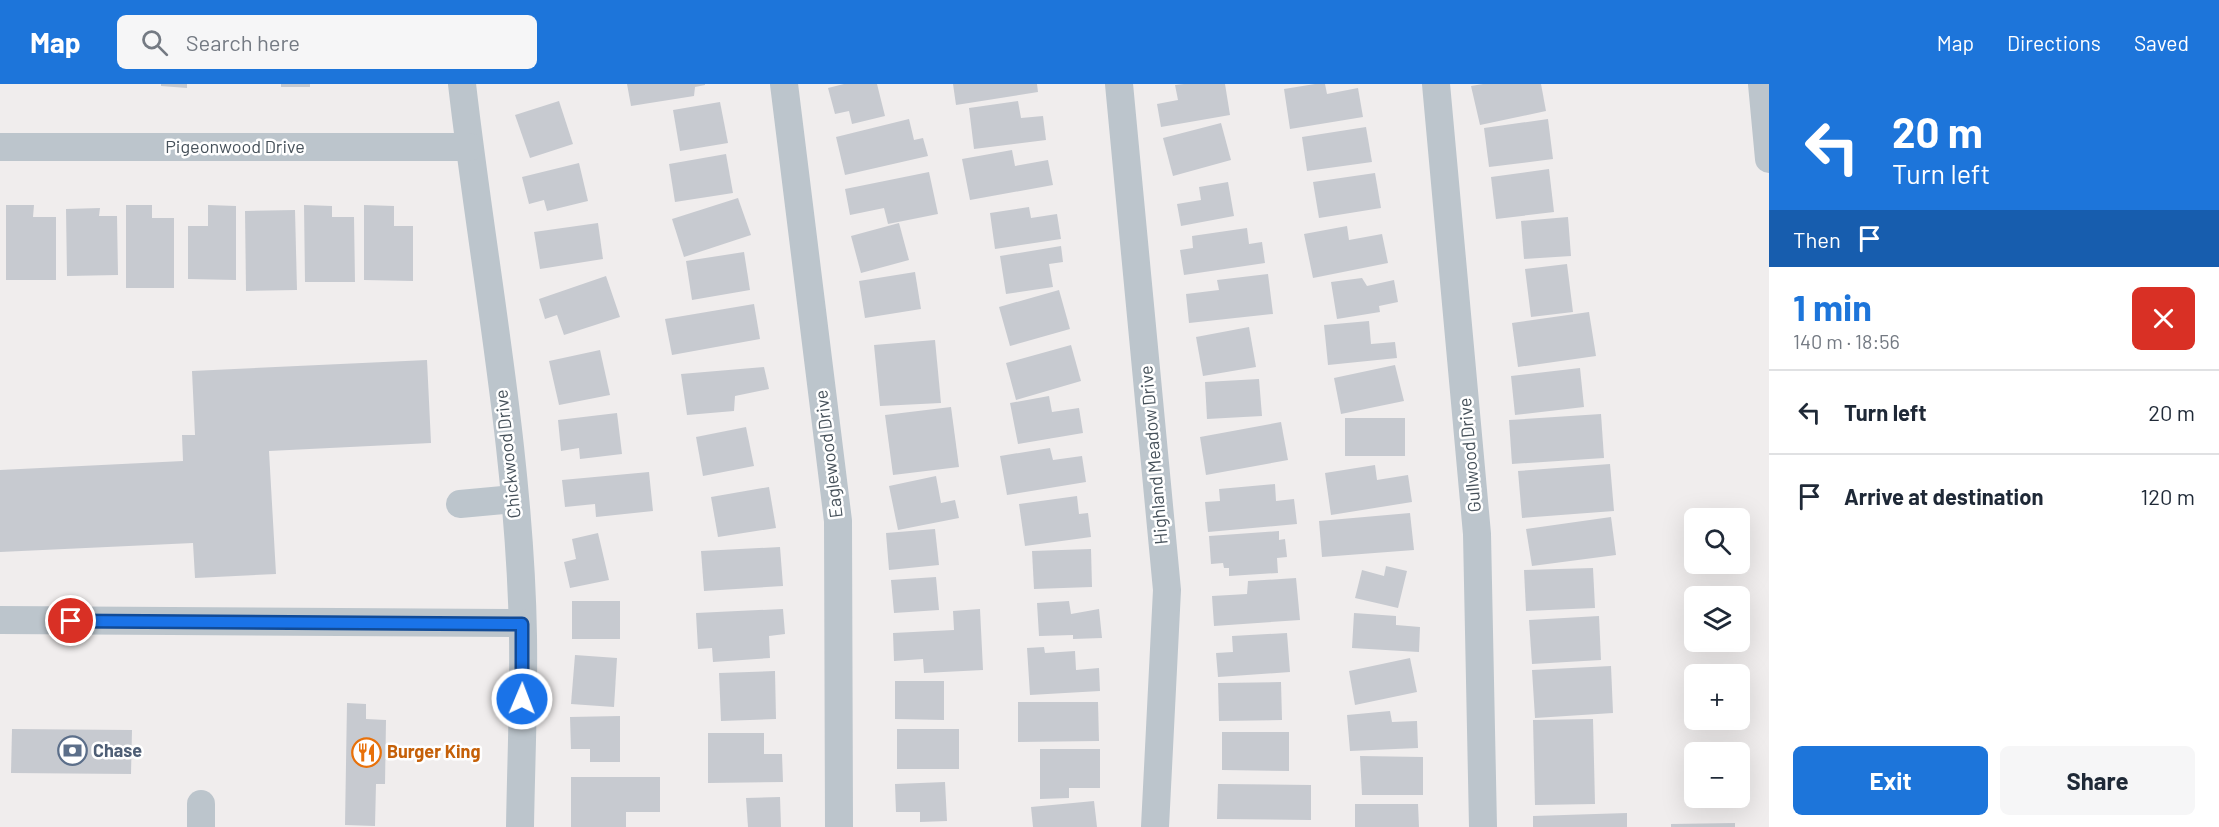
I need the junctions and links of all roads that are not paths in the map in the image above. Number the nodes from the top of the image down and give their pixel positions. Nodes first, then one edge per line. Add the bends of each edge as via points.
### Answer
1 (462, 84) edge
2 (784, 84) edge
3 (1119, 84) edge
4 (1436, 84) edge
5 (1762, 84) edge
6 (0, 147) edge
7 (469, 147) junction
8 (1769, 159) edge
9 (514, 499) junction
10 (460, 504) dead end
11 (0, 620) edge
12 (522, 624) junction
13 (520, 827) edge
14 (839, 827) edge
15 (1155, 827) edge
16 (1483, 827) edge

1 - 7 street, Chickwood Drive
2 - 14 street, Eaglewood Drive via 838,521
3 - 15 street, Highland Meadow Drive via 1167,590
4 - 16 street, Gullwood Drive via 1477,534
5 - 8 street
6 - 7 street, Pigeonwood Drive
7 - 9 street, Chickwood Drive
9 - 10 street
9 - 12 street, Chickwood Drive
11 - 12 street
12 - 13 street, Chickwood Drive

